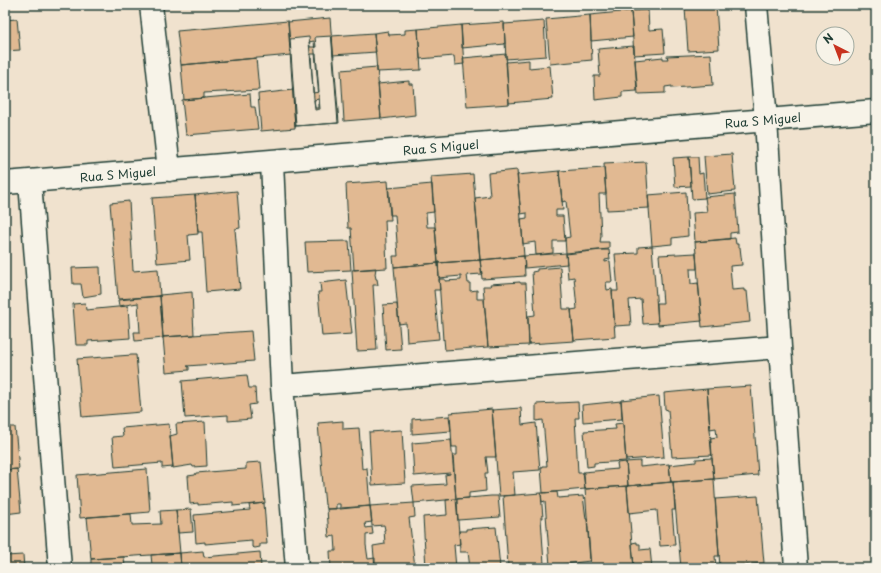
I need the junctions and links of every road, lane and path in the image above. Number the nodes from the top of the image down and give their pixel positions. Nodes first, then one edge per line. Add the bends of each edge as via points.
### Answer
1 (150, 5) edge
2 (756, 5) edge
3 (876, 111) edge
4 (766, 120) junction
5 (272, 162) junction
6 (169, 170) junction
7 (30, 182) junction
8 (5, 184) edge
9 (780, 347) junction
10 (282, 386) junction
11 (60, 568) edge
12 (297, 568) edge
13 (796, 568) edge

1 - 6 street
2 - 4 street
3 - 4 street, Rua S Miguel
4 - 5 street, Rua S Miguel
4 - 9 street
5 - 6 street, Rua S Miguel
5 - 10 street
6 - 7 street, Rua S Miguel
7 - 8 street, Rua S Miguel
7 - 11 street
9 - 10 street
9 - 13 street
10 - 12 street

